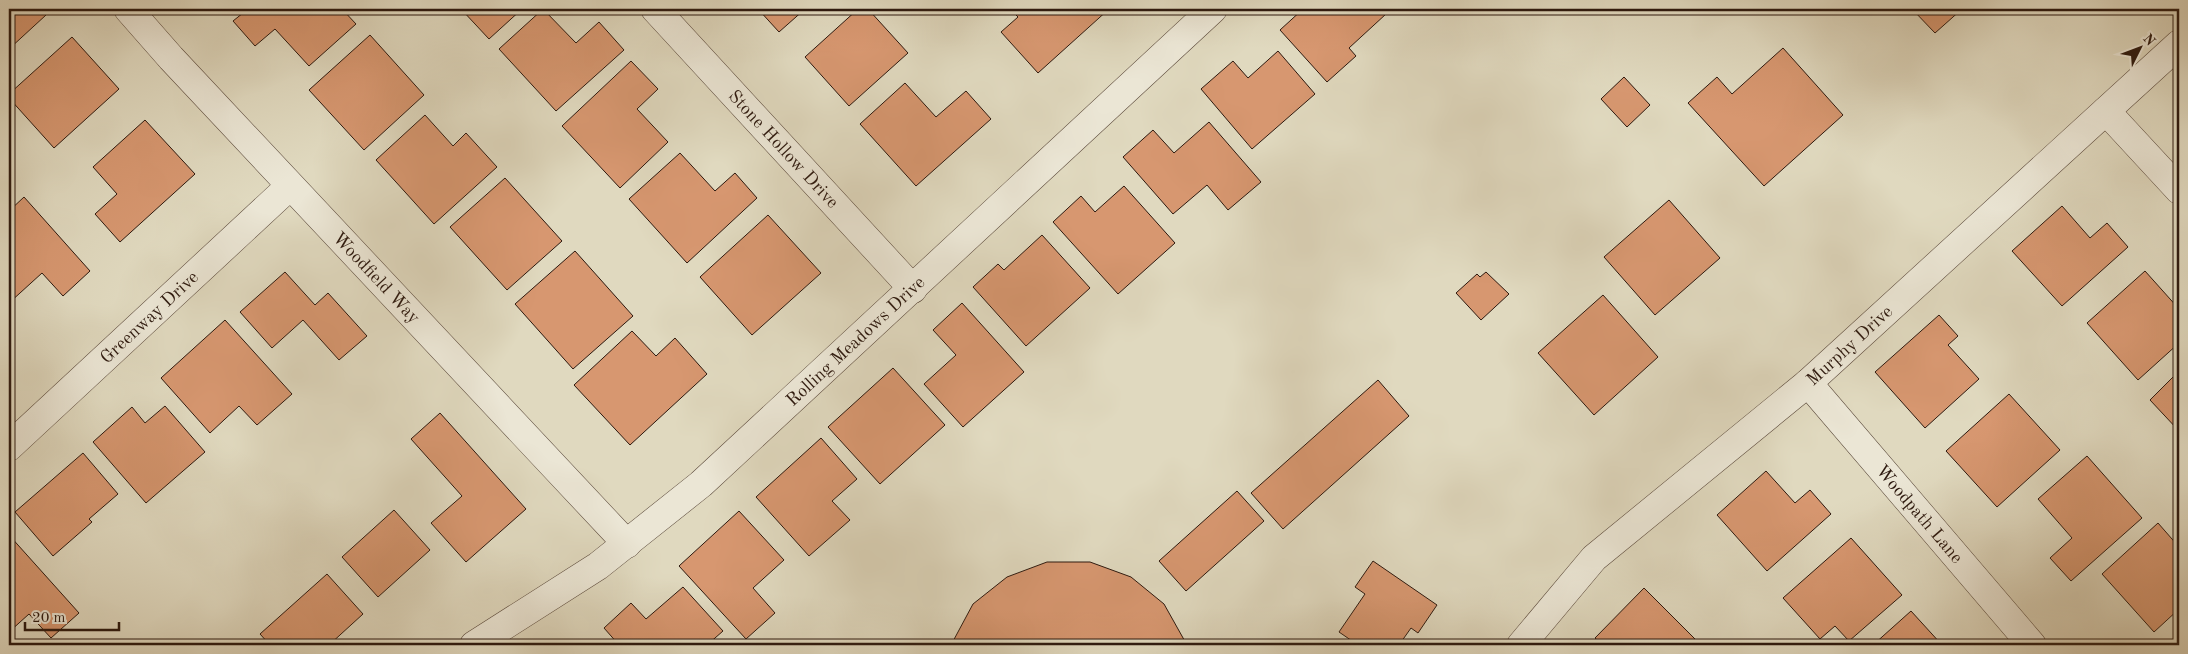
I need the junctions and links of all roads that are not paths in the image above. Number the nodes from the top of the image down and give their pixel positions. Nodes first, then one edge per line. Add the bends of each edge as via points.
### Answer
1 (128, 9) edge
2 (655, 9) edge
3 (1209, 10) edge
4 (2179, 44) edge
5 (2106, 111) junction
6 (290, 186) junction
7 (2179, 190) edge
8 (913, 289) junction
9 (1808, 383) junction
10 (9, 447) edge
11 (627, 544) junction
12 (474, 645) edge
13 (1521, 645) edge
14 (2032, 645) edge

1 - 6 street, Woodfield Way
2 - 8 street, Stone Hollow Drive
3 - 8 street, Rolling Meadows Drive
4 - 5 street, Murphy Drive
5 - 7 street
5 - 9 street, Murphy Drive
6 - 10 street, Greenway Drive
6 - 11 street, Woodfield Way
8 - 11 street, Rolling Meadows Drive via 701,484
9 - 13 street, Murphy Drive via 1594,558
9 - 14 street, Woodpath Lane
11 - 12 street, Rolling Meadows Drive

